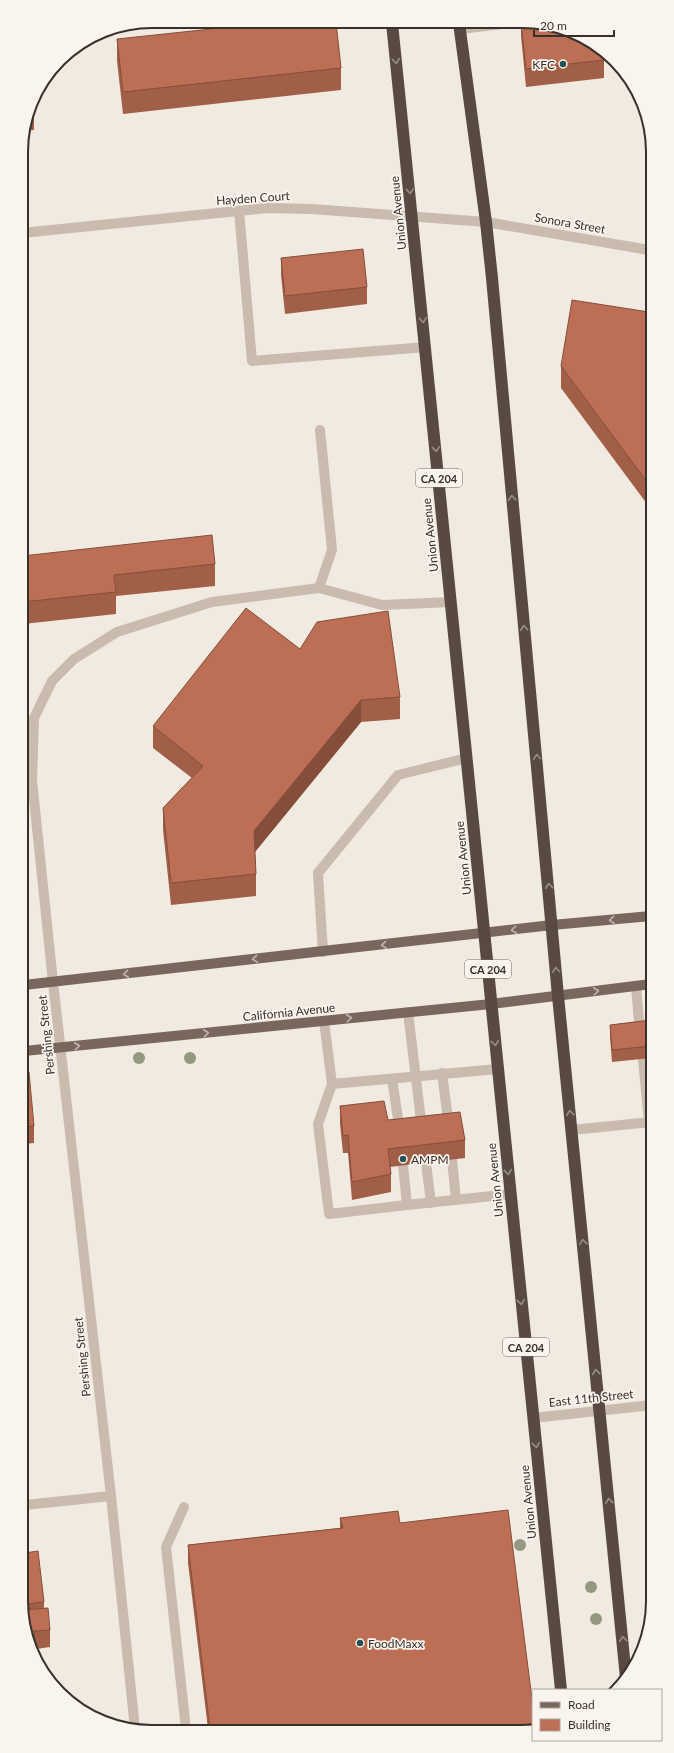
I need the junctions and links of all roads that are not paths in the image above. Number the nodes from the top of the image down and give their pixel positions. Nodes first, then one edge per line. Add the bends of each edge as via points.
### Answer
1 (393, 28) edge
2 (460, 28) edge
3 (239, 211) junction
4 (413, 217) junction
5 (486, 222) junction
6 (28, 232) edge
7 (646, 249) edge
8 (426, 347) junction
9 (320, 430) dead end
10 (318, 588) junction
11 (451, 602) junction
12 (467, 758) junction
13 (646, 916) edge
14 (552, 925) junction
15 (484, 933) junction
16 (323, 952) junction
17 (53, 982) junction
18 (28, 985) edge
19 (646, 985) edge
20 (636, 986) junction
21 (558, 996) junction
22 (491, 1004) junction
23 (408, 1012) junction
24 (324, 1021) junction
25 (640, 1034) edge
26 (60, 1047) junction
27 (28, 1051) edge
28 (643, 1059) edge
29 (498, 1069) junction
30 (442, 1073) junction
31 (415, 1076) junction
32 (392, 1079) junction
33 (332, 1084) junction
34 (646, 1086) edge
35 (646, 1122) edge
36 (572, 1130) junction
37 (449, 1131) edge
38 (423, 1134) edge
39 (401, 1137) edge
40 (452, 1159) edge
41 (426, 1162) edge
42 (403, 1165) edge
43 (511, 1194) junction
44 (456, 1200) junction
45 (431, 1203) junction
46 (407, 1205) junction
47 (646, 1406) edge
48 (600, 1410) junction
49 (533, 1418) junction
50 (111, 1496) junction
51 (28, 1505) edge
52 (184, 1507) dead end
53 (625, 1670) edge
54 (561, 1689) edge
55 (134, 1724) edge
56 (186, 1725) edge

1 -> 4 highway, Union Avenue / CA 204
2 - 5 highway
3 - 4 street, Hayden Court via 267,208 312,209
3 - 6 street, Hayden Court
3 - 8 street via 252,362
4 - 5 street, Hayden Court
4 -> 8 highway, Union Avenue / CA 204
5 - 7 street, Sonora Street
14 -> 5 highway
8 -> 11 highway, Union Avenue / CA 204
9 - 10 street via 332,550
10 - 11 street via 382,605
10 - 17 street, Pershing Street via 212,602 117,632 74,659 52,681 34,718 32,780
11 - 12 highway, Union Avenue / CA 204
12 - 15 highway, Union Avenue / CA 204
12 - 16 street via 398,775 318,873
13 -> 14 main road
14 -> 15 main road
21 -> 14 highway
15 -> 16 main road
15 - 22 highway, Union Avenue / CA 204
16 -> 17 main road
17 - 18 main road
17 - 26 street, Pershing Street
19 - 20 main road, California Avenue
21 -> 20 main road, California Avenue
20 - 25 street
21 - 22 main road, California Avenue
36 -> 21 highway
22 - 23 main road, California Avenue
22 -> 29 highway, Union Avenue / CA 204
24 -> 23 main road, California Avenue
23 - 31 street
26 -> 24 main road, California Avenue
24 - 33 street
26 - 27 main road, California Avenue
26 - 50 street, Pershing Street
28 - 34 street
29 - 30 street
29 -> 43 highway, Union Avenue / CA 204
30 - 31 street
30 - 37 street
31 - 32 street
31 - 38 street
32 - 33 street
32 - 39 street
33 - 46 street via 318,1124 329,1214
35 - 36 street
48 -> 36 highway
40 - 44 street
41 - 45 street
42 - 46 street
43 - 44 street
43 -> 49 highway, Union Avenue / CA 204
44 - 45 street
45 - 46 street
47 - 48 street, East 11th Street
48 - 49 street, East 11th Street
53 -> 48 highway
49 -> 54 highway, Union Avenue / CA 204
50 - 51 street
50 - 55 street, Pershing Street
52 - 56 street via 166,1547

